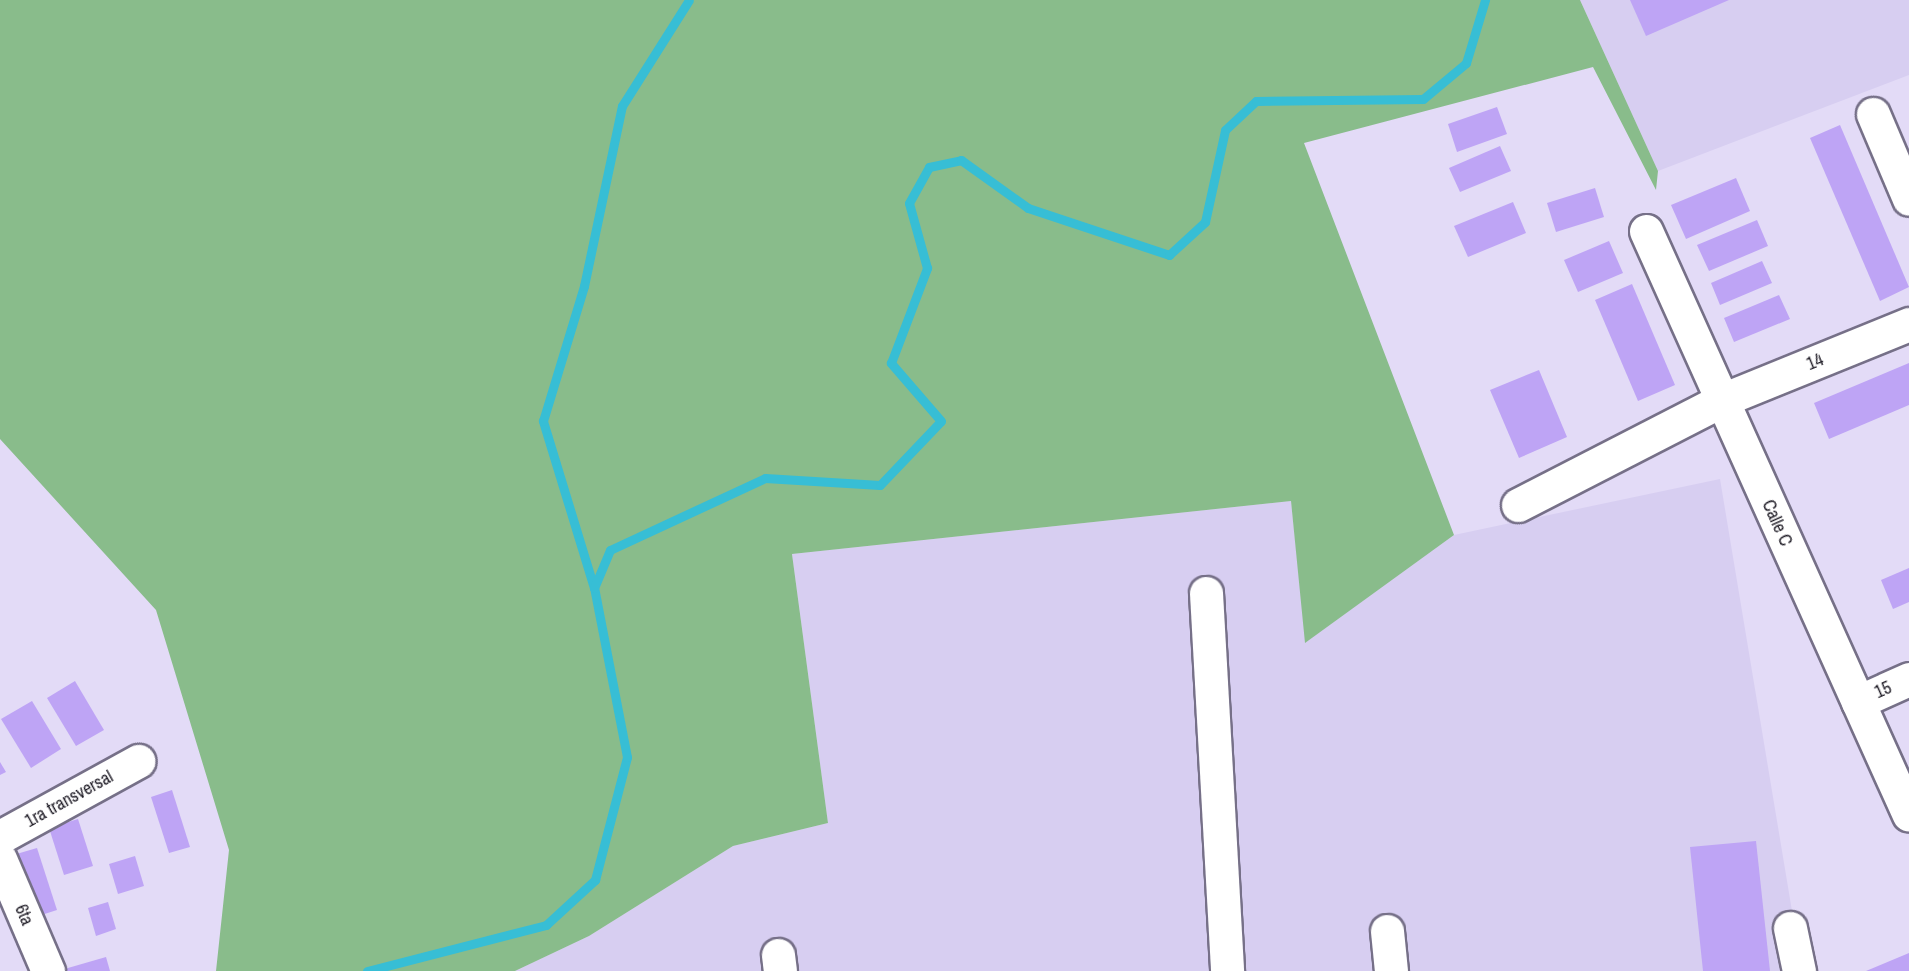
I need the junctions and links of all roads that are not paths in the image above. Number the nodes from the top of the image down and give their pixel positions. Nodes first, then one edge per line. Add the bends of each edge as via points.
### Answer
1 (1873, 114) dead end
2 (1909, 199) edge
3 (1646, 231) dead end
4 (1909, 324) edge
5 (1722, 400) junction
6 (1518, 505) dead end
7 (1206, 593) dead end
8 (1909, 679) edge
9 (1858, 702) junction
10 (138, 761) dead end
11 (1909, 815) edge
12 (0, 837) edge
13 (0, 859) edge
14 (1790, 928) dead end
15 (1387, 931) dead end
16 (48, 971) edge
17 (1227, 971) edge
18 (1391, 971) edge
19 (1799, 971) edge

1 - 2 street
3 - 5 street, Calle C
4 - 5 street, 14
5 - 6 street, 14
5 - 9 street, Calle C
7 - 17 street
8 - 9 street, 15
9 - 11 street, Calle C
10 - 12 street, 1ra transversal
13 - 16 street, 6ta
14 - 19 street
15 - 18 street

